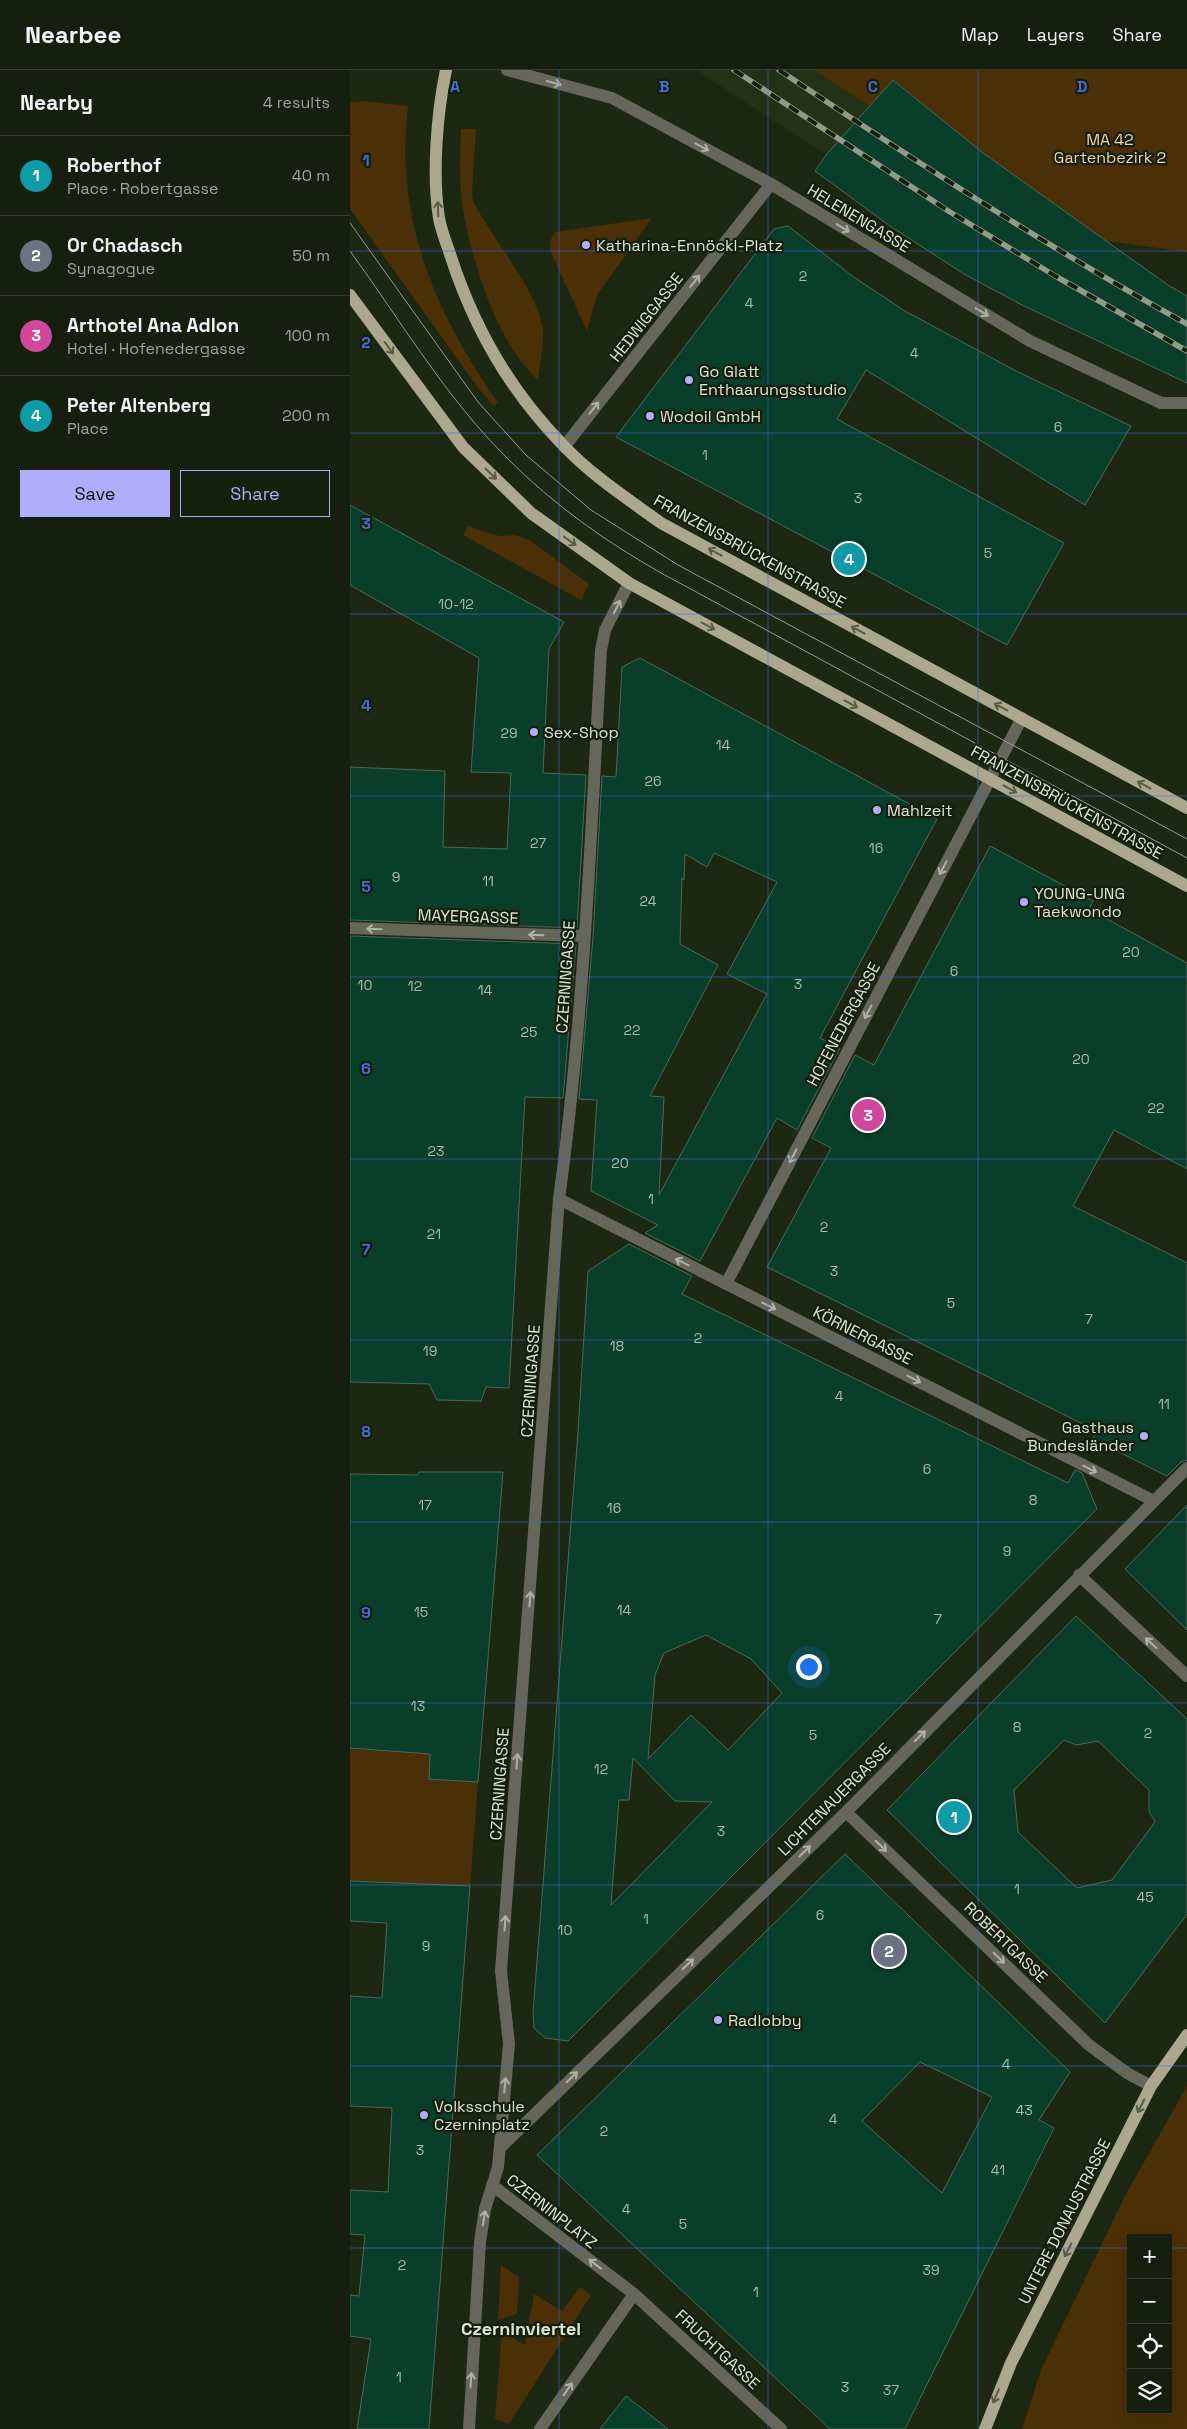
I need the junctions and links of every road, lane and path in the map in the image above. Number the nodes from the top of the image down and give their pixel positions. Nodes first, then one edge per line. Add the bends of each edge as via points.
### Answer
1 (446, 70) edge
2 (507, 70) edge
3 (771, 184) junction
4 (350, 295) edge
5 (1187, 403) edge
6 (564, 447) junction
7 (629, 583) junction
8 (1022, 718) junction
9 (990, 778) junction
10 (1187, 808) edge
11 (1187, 886) edge
12 (350, 928) edge
13 (585, 936) junction
14 (558, 1199) junction
15 (726, 1284) junction
16 (1187, 1468) edge
17 (1154, 1501) junction
18 (1079, 1575) junction
19 (1187, 1676) edge
20 (846, 1812) junction
21 (1187, 2035) edge
22 (1151, 2086) junction
23 (500, 2148) junction
24 (492, 2185) junction
25 (634, 2294) junction
26 (468, 2429) edge
27 (540, 2429) edge
28 (781, 2429) edge
29 (985, 2429) edge

6 -> 1 main road, FRANZENSBRÜCKENSTRASSE via 523,401 495,358 457,276 441,226 436,158
2 -> 3 street, HELENENGASSE via 612,98
3 -> 5 street, HELENENGASSE via 1030,341 1161,403
6 -> 3 street, HEDWIGGASSE
4 -> 7 main road, FRANZENSBRÜCKENSTRASSE via 463,447 531,513
8 -> 6 main road, FRANZENSBRÜCKENSTRASSE via 661,523
7 -> 9 main road, FRANZENSBRÜCKENSTRASSE
13 -> 7 street, CZERNINGASSE via 601,650 605,630
8 - 9 street, HOFENEDERGASSE
10 -> 8 main road, FRANZENSBRÜCKENSTRASSE
9 -> 11 main road, FRANZENSBRÜCKENSTRASSE
9 -> 15 street, HOFENEDERGASSE
13 -> 12 street, MAYERGASSE
13 - 14 street, CZERNINGASSE via 572,1102
15 -> 14 street, KÖRNERGASSE
23 -> 14 street, CZERNINGASSE via 509,2044 501,1971
15 -> 17 street, KÖRNERGASSE
16 - 17 street, LICHTENAUERGASSE
17 - 18 street, LICHTENAUERGASSE
19 -> 18 street
20 -> 18 street, LICHTENAUERGASSE
20 -> 22 street, ROBERTGASSE via 1089,2045
23 -> 20 street, LICHTENAUERGASSE
21 - 22 main road, UNTERE DONAUSTRASSE
22 -> 29 main road, UNTERE DONAUSTRASSE via 1010,2363
23 - 24 street, CZERNINGASSE
25 -> 24 street, CZERNINPLATZ
26 -> 24 street, CZERNINPLATZ via 480,2242
27 -> 25 street
25 - 28 street, FRUCHTGASSE

